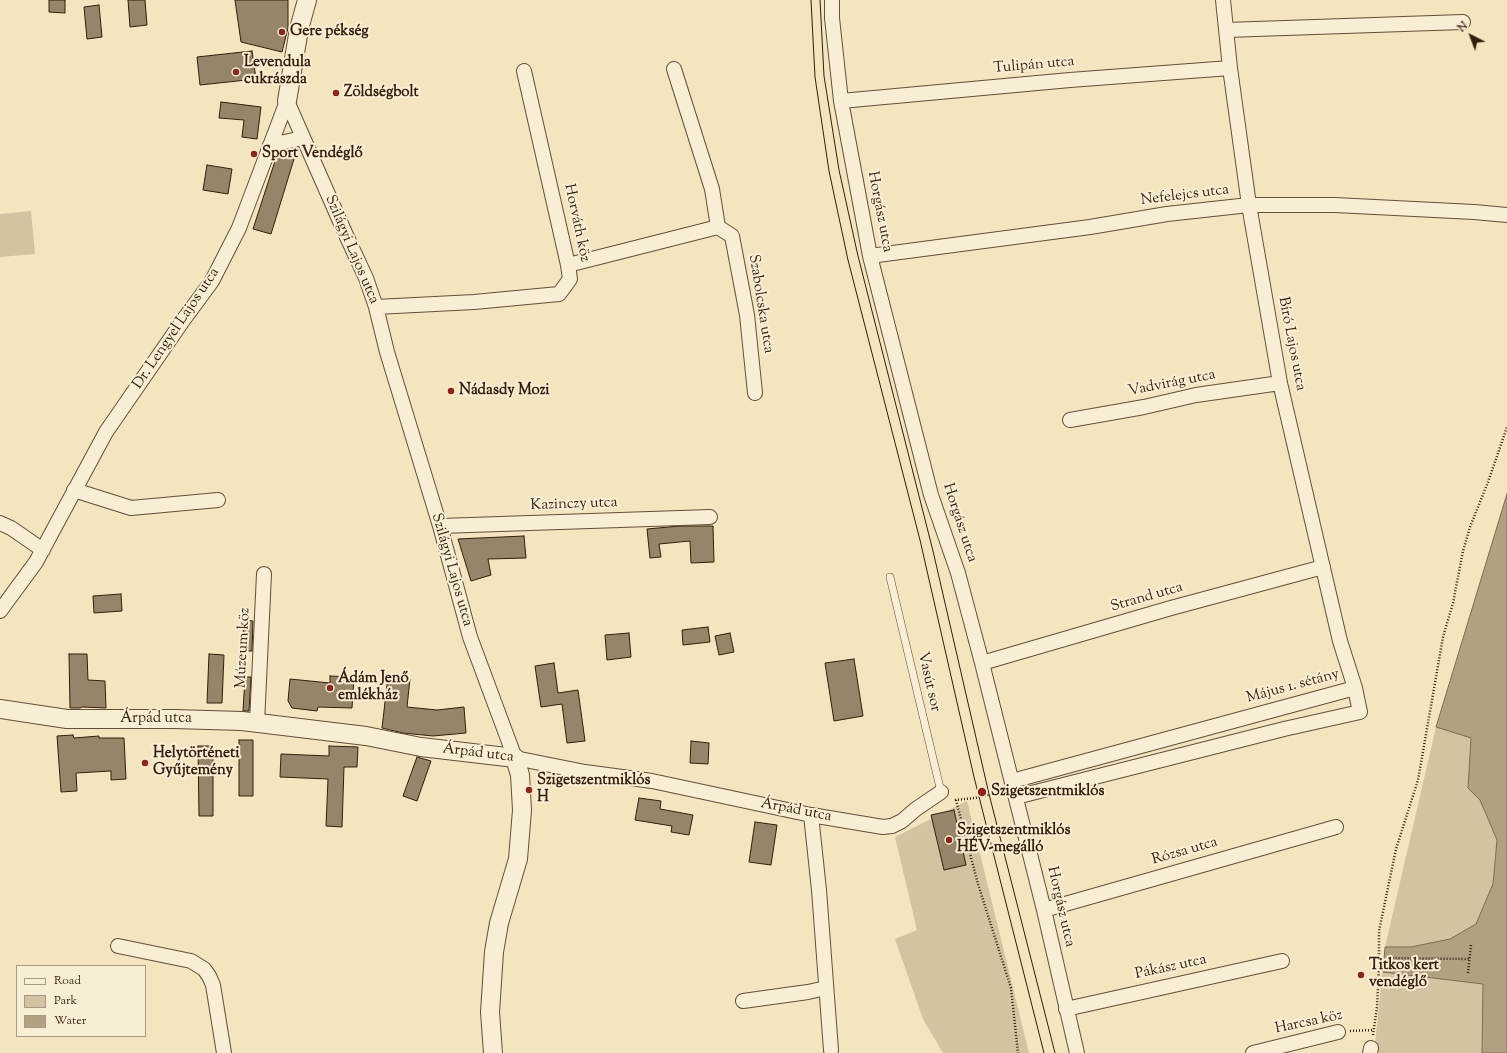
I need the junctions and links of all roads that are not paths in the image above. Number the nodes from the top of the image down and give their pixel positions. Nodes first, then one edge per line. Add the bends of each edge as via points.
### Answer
1 (306, 0) edge
2 (832, 0) edge
3 (1223, 0) edge
4 (1463, 22) dead end
5 (1226, 30) junction
6 (674, 68) dead end
7 (1230, 68) junction
8 (524, 71) dead end
9 (287, 101) junction
10 (841, 101) junction
11 (303, 138) junction
12 (270, 145) junction
13 (1249, 205) junction
14 (1507, 215) edge
15 (718, 227) junction
16 (870, 256) junction
17 (568, 264) junction
18 (376, 307) junction
19 (1280, 383) junction
20 (755, 393) dead end
21 (1070, 420) dead end
22 (74, 490) junction
23 (218, 500) dead end
24 (710, 517) dead end
25 (0, 523) edge
26 (440, 526) junction
27 (43, 550) junction
28 (1323, 567) junction
29 (264, 574) dead end
30 (890, 577) dead end
31 (0, 611) edge
32 (982, 663) junction
33 (1355, 688) junction
34 (0, 709) edge
35 (257, 723) junction
36 (515, 758) junction
37 (1012, 781) junction
38 (941, 792) joint
39 (1016, 797) junction
40 (811, 815) junction
41 (1336, 827) dead end
42 (1044, 910) junction
43 (118, 946) dead end
44 (1282, 961) dead end
45 (826, 988) junction
46 (743, 1001) dead end
47 (1066, 1009) junction
48 (1338, 1032) road end
49 (831, 1050) dead end
50 (224, 1053) edge
51 (493, 1053) edge
52 (1076, 1053) edge
53 (1253, 1053) edge

1 - 9 street, Dr. Lengyel Lajos utca
2 - 10 street, Horgász utca
3 - 5 street, Bíró Lajos utca
4 - 5 street
5 - 7 street, Bíró Lajos utca
6 - 15 street via 712,189
7 - 10 street, Tulipán utca
7 - 13 street, Bíró Lajos utca
8 - 17 street, Horváth köz
9 - 11 street, Szilágyi Lajos utca
9 - 12 street, Dr. Lengyel Lajos utca
10 - 16 street, Horgász utca
11 - 12 street
11 - 18 street, Szilágyi Lajos utca via 366,278
12 - 22 street, Dr. Lengyel Lajos utca via 240,228 212,281 106,432
13 - 14 street, Nefelejcs utca via 1335,205
13 - 16 street, Nefelejcs utca via 1167,214 1090,227
13 - 19 street, Bíró Lajos utca
15 - 17 street
15 - 20 street, Szabolcska utca via 732,236 747,316
16 - 32 street, Horgász utca via 931,495 958,573
17 - 18 street, Horváth köz via 570,280 559,294
18 - 26 street, Szilágyi Lajos utca via 387,352
19 - 21 street, Vadvirág utca via 1196,395
19 - 28 street, Bíró Lajos utca
22 - 23 street via 131,508
22 - 27 street, Dr. Lengyel Lajos utca
24 - 26 street, Kazinczy utca
25 - 27 street
26 - 36 street, Szilágyi Lajos utca via 470,637
27 - 31 street, Dr. Lengyel Lajos utca
28 - 32 street, Strand utca
28 - 33 street, Bíró Lajos utca via 1340,641
29 - 35 street, Múzeum köz
30 - 38 lane, Vasút sor
32 - 37 street, Horgász utca
33 - 37 street, Május 1. sétány
33 - 39 street, Május 1. sétány via 1360,712
34 - 35 street, Árpád utca via 67,719 174,719
35 - 36 street, Árpád utca
36 - 40 street, Árpád utca via 585,772 652,780
36 - 51 street, Szilágyi Lajos utca via 522,794 520,838 518,858 499,923 494,952 490,1012
37 - 39 street, Horgász utca
38 - 40 street, Árpád utca via 892,826 884,827
39 - 42 street, Horgász utca
40 - 45 street
41 - 42 street, Rózsa utca
42 - 47 street, Horgász utca
43 - 50 street via 191,961 204,969 213,985
44 - 47 street, Pákász utca
45 - 46 street
45 - 49 street
47 - 52 street, Horgász utca
48 - 53 street, Harcsa köz

